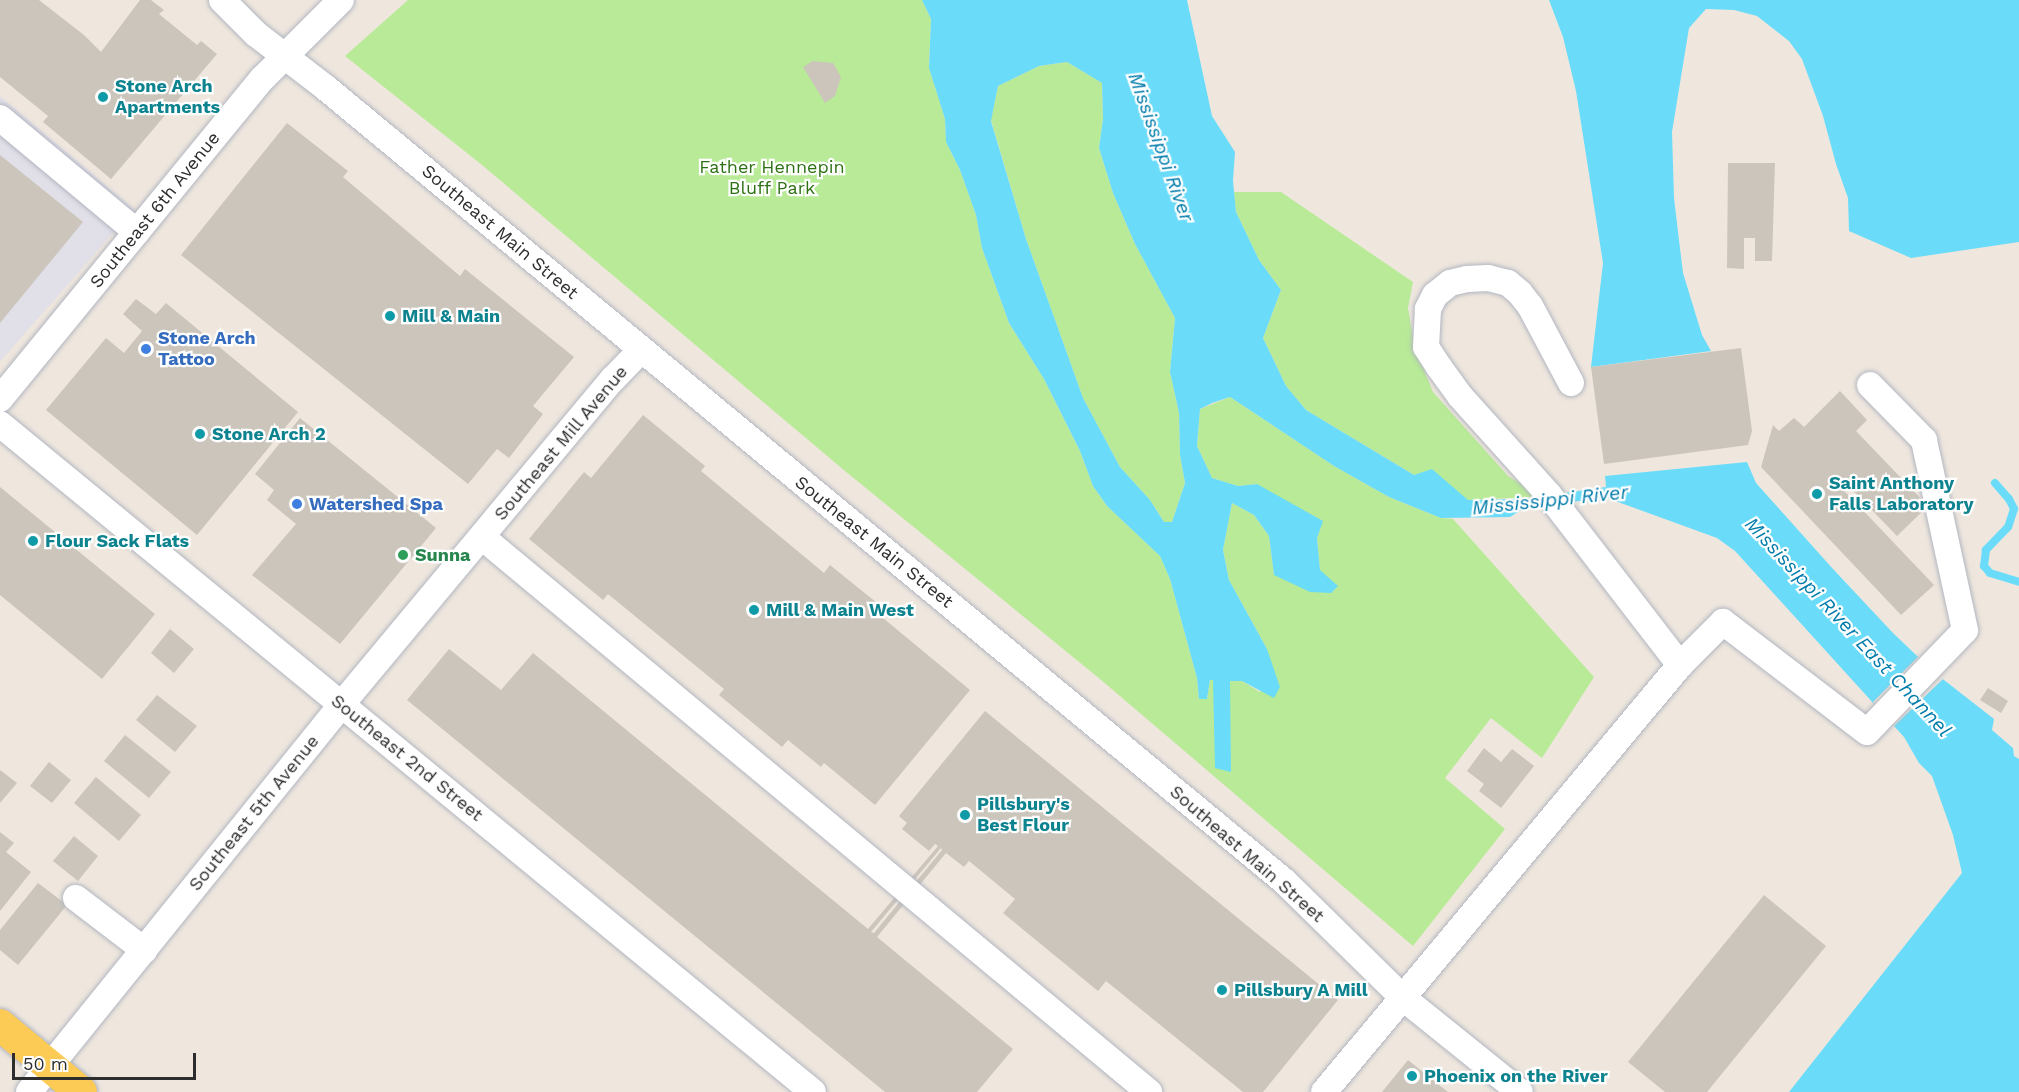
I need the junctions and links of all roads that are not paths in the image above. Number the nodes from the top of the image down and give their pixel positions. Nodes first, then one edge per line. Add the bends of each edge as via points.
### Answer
1 (222, 0) edge
2 (341, 0) edge
3 (284, 55) junction
4 (0, 118) edge
5 (137, 232) junction
6 (641, 350) junction
7 (1571, 383) dead end
8 (1870, 385) dead end
9 (0, 399) edge
10 (0, 424) edge
11 (482, 537) junction
12 (1680, 665) junction
13 (341, 705) junction
14 (76, 898) dead end
15 (144, 950) junction
16 (1402, 997) junction
17 (0, 1025) edge
18 (50, 1066) junction
19 (29, 1092) edge
20 (81, 1092) edge
21 (813, 1092) edge
22 (1149, 1092) edge
23 (1324, 1092) edge
24 (1520, 1092) edge

1 - 3 street, Southeast Main Street
2 - 3 street, Southeast 6th Avenue
3 - 5 street, Southeast 6th Avenue
3 - 6 street, Southeast Main Street
4 - 5 street
5 - 9 street, Southeast 6th Avenue
6 - 11 street, Southeast Mill Avenue
6 - 16 street, Southeast Main Street via 1285,882
7 - 12 street via 1530,306 1508,283 1488,278 1467,279 1450,283 1435,295 1428,309 1426,347 1460,396 1552,500
8 - 12 street via 1924,440 1965,630 1867,732 1723,622
10 - 13 street, Southeast 2nd Street
11 - 13 street, Southeast 5th Avenue
11 - 22 street
12 - 16 street
13 - 15 street, Southeast 5th Avenue
13 - 21 street, Southeast 2nd Street
14 - 15 street
15 - 18 street, Southeast 5th Avenue
16 - 23 street
16 - 24 street, Southeast Main Street
17 - 18 main road
18 - 19 street, Southeast 5th Avenue
18 - 20 main road

